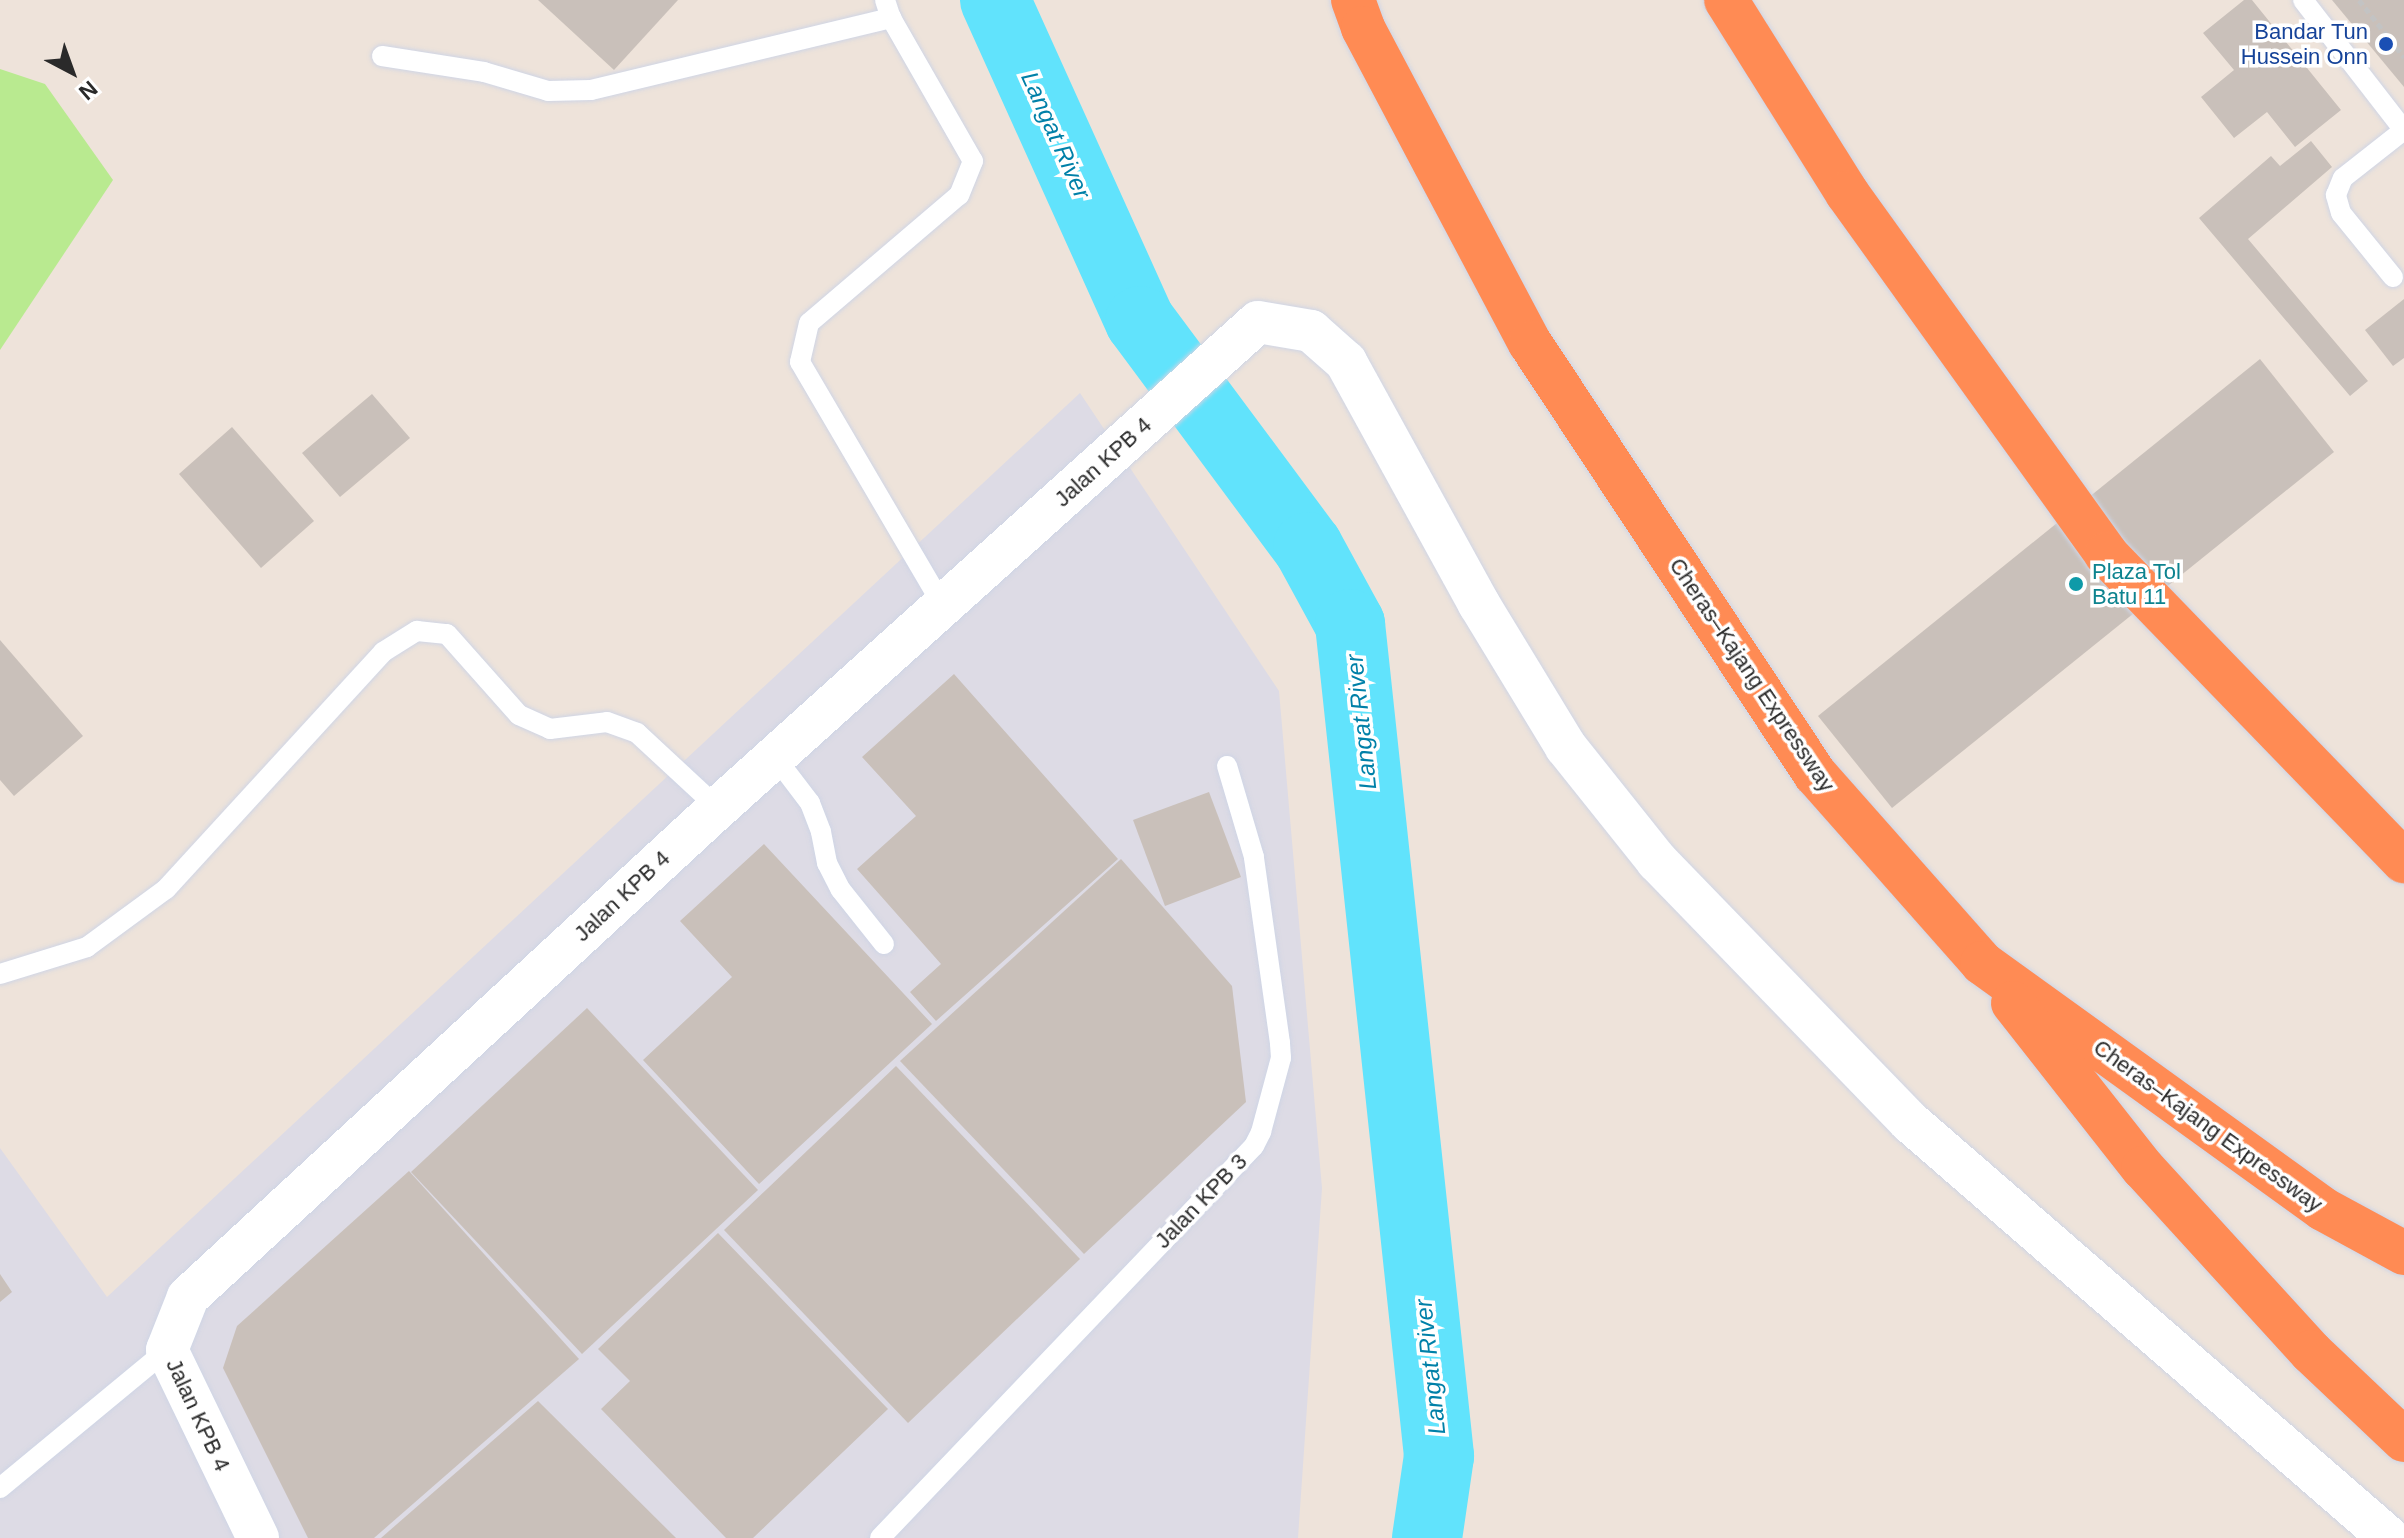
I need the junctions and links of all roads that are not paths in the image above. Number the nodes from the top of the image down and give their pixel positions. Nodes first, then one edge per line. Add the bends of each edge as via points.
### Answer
1 (1353, 0) edge
2 (1726, 0) edge
3 (2303, 0) edge
4 (888, 9) edge
5 (382, 56) dead end
6 (2404, 130) edge
7 (2393, 277) dead end
8 (956, 596) junction
9 (775, 757) junction
10 (1227, 766) dead end
11 (718, 808) junction
12 (2404, 861) edge
13 (884, 944) dead end
14 (1982, 963) junction
15 (0, 974) edge
16 (2404, 1253) edge
17 (167, 1350) junction
18 (2404, 1440) edge
19 (0, 1488) edge
20 (258, 1538) edge
21 (880, 1538) edge
22 (2389, 1538) edge

1 - 14 highway, Cheras–Kajang Expressway via 1530,343 1815,774
2 - 12 highway via 1847,193 2106,554
3 - 6 lane
4 - 5 lane via 591,90 548,91 484,72
4 - 8 lane via 973,161 959,195 809,323 800,362
6 - 7 lane via 2343,178 2336,195 2341,213
8 - 9 street, Jalan KPB 4
8 - 22 street, Jalan KPB 4 via 1258,322 1311,331 1346,362 1479,604 1566,747 1657,861 1910,1122
9 - 11 street, Jalan KPB 4
9 - 13 lane via 810,803 827,863 841,890
10 - 21 lane, Jalan KPB 3 via 1254,857 1280,1043 1281,1058 1261,1132 1254,1146
11 - 15 lane via 637,733 607,722 550,729 519,715 447,634 417,631 383,652 166,889 87,947
11 - 17 street, Jalan KPB 4 via 188,1297
14 - 16 highway, Cheras–Kajang Expressway via 2323,1209
14 - 18 highway via 2143,1168 2311,1352
17 - 19 lane
17 - 20 street, Jalan KPB 4

